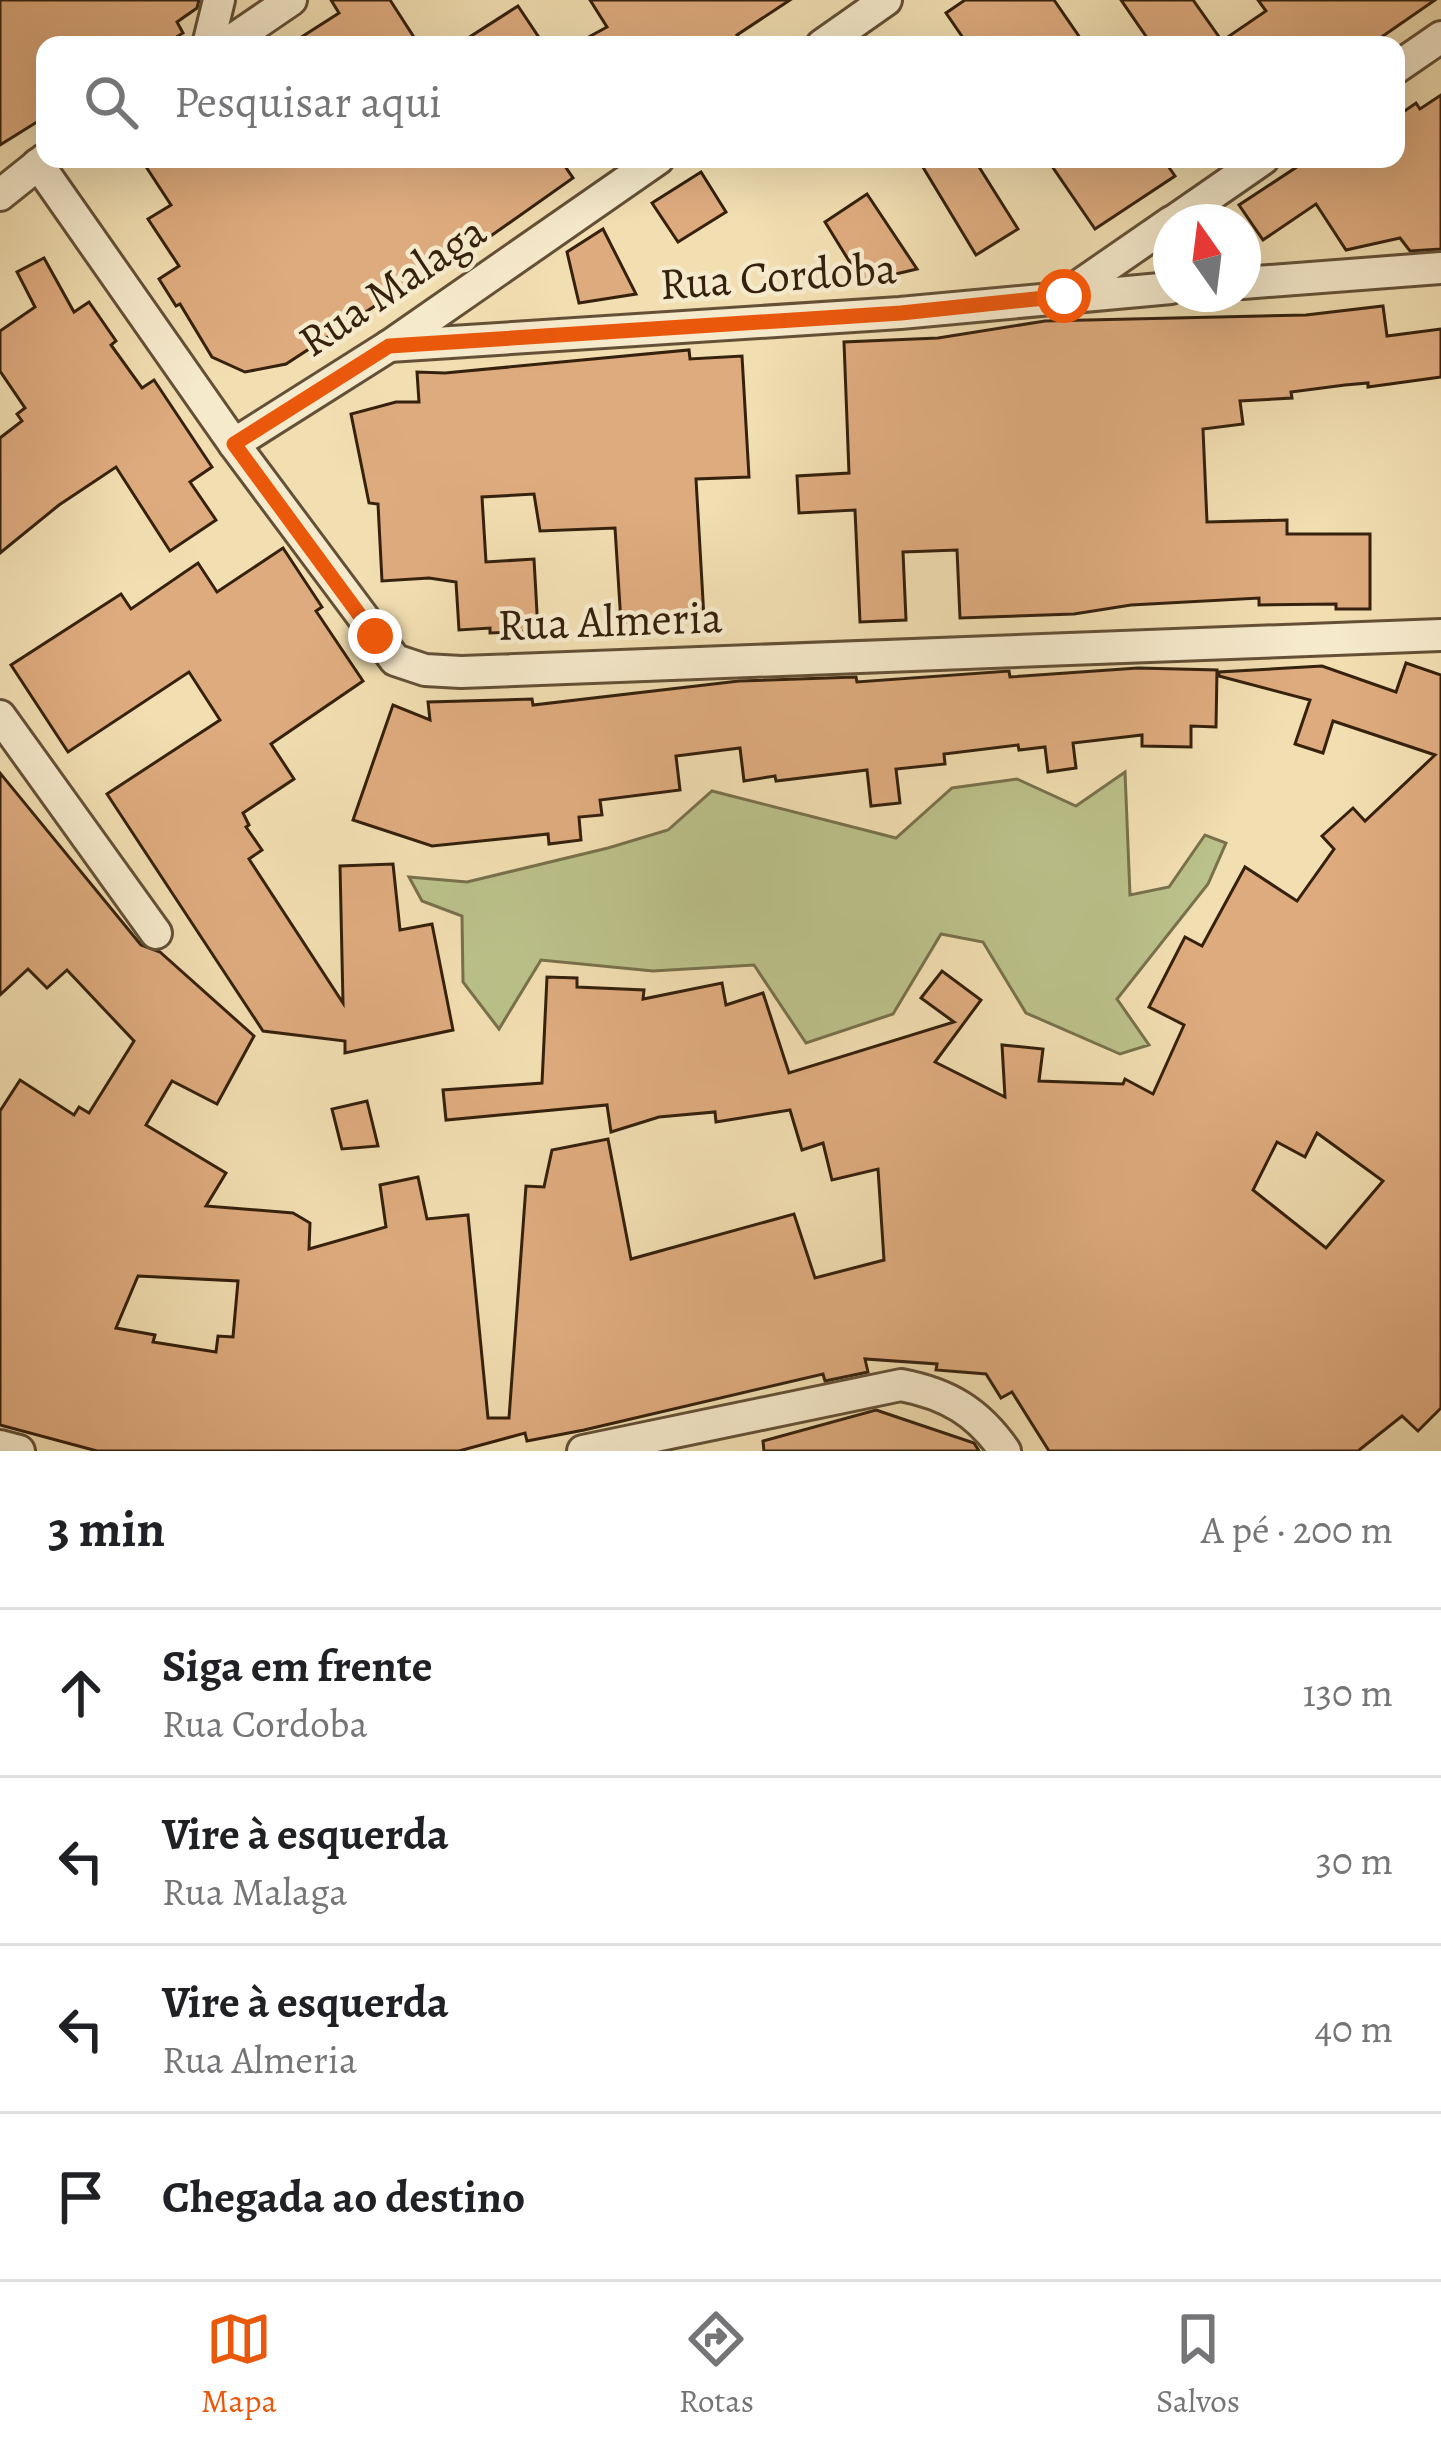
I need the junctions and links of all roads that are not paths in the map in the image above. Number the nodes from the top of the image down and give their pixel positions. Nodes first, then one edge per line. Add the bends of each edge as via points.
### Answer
1 (219, 0) edge
2 (291, 0) edge
3 (886, 0) edge
4 (210, 36) edge
5 (238, 36) edge
6 (834, 36) edge
7 (1441, 37) edge
8 (1405, 62) edge
9 (36, 166) edge
10 (47, 168) edge
11 (645, 168) edge
12 (1250, 168) edge
13 (0, 195) edge
14 (1197, 204) edge
15 (1153, 234) edge
16 (1441, 268) edge
17 (1261, 282) edge
18 (1153, 289) edge
19 (1064, 296) junction
20 (389, 346) junction
21 (234, 444) junction
22 (1441, 635) edge
23 (0, 716) edge
24 (156, 933) dead end
25 (0, 1446) edge
26 (19, 1451) edge
27 (583, 1451) edge
28 (1005, 1451) edge

1 - 4 street
2 - 5 street
3 - 6 street
7 - 8 street
9 - 13 street
10 - 21 street, Rua Almeria
11 - 20 street, Rua Malaga
12 - 14 street
15 - 19 street
16 - 17 street
18 - 19 street, Rua Cordoba
19 - 20 street, Rua Cordoba
20 - 21 street, Rua Malaga
21 - 22 street, Rua Almeria via 395,660 425,670
23 - 24 street
25 - 26 street
27 - 28 street via 901,1385 964,1406

